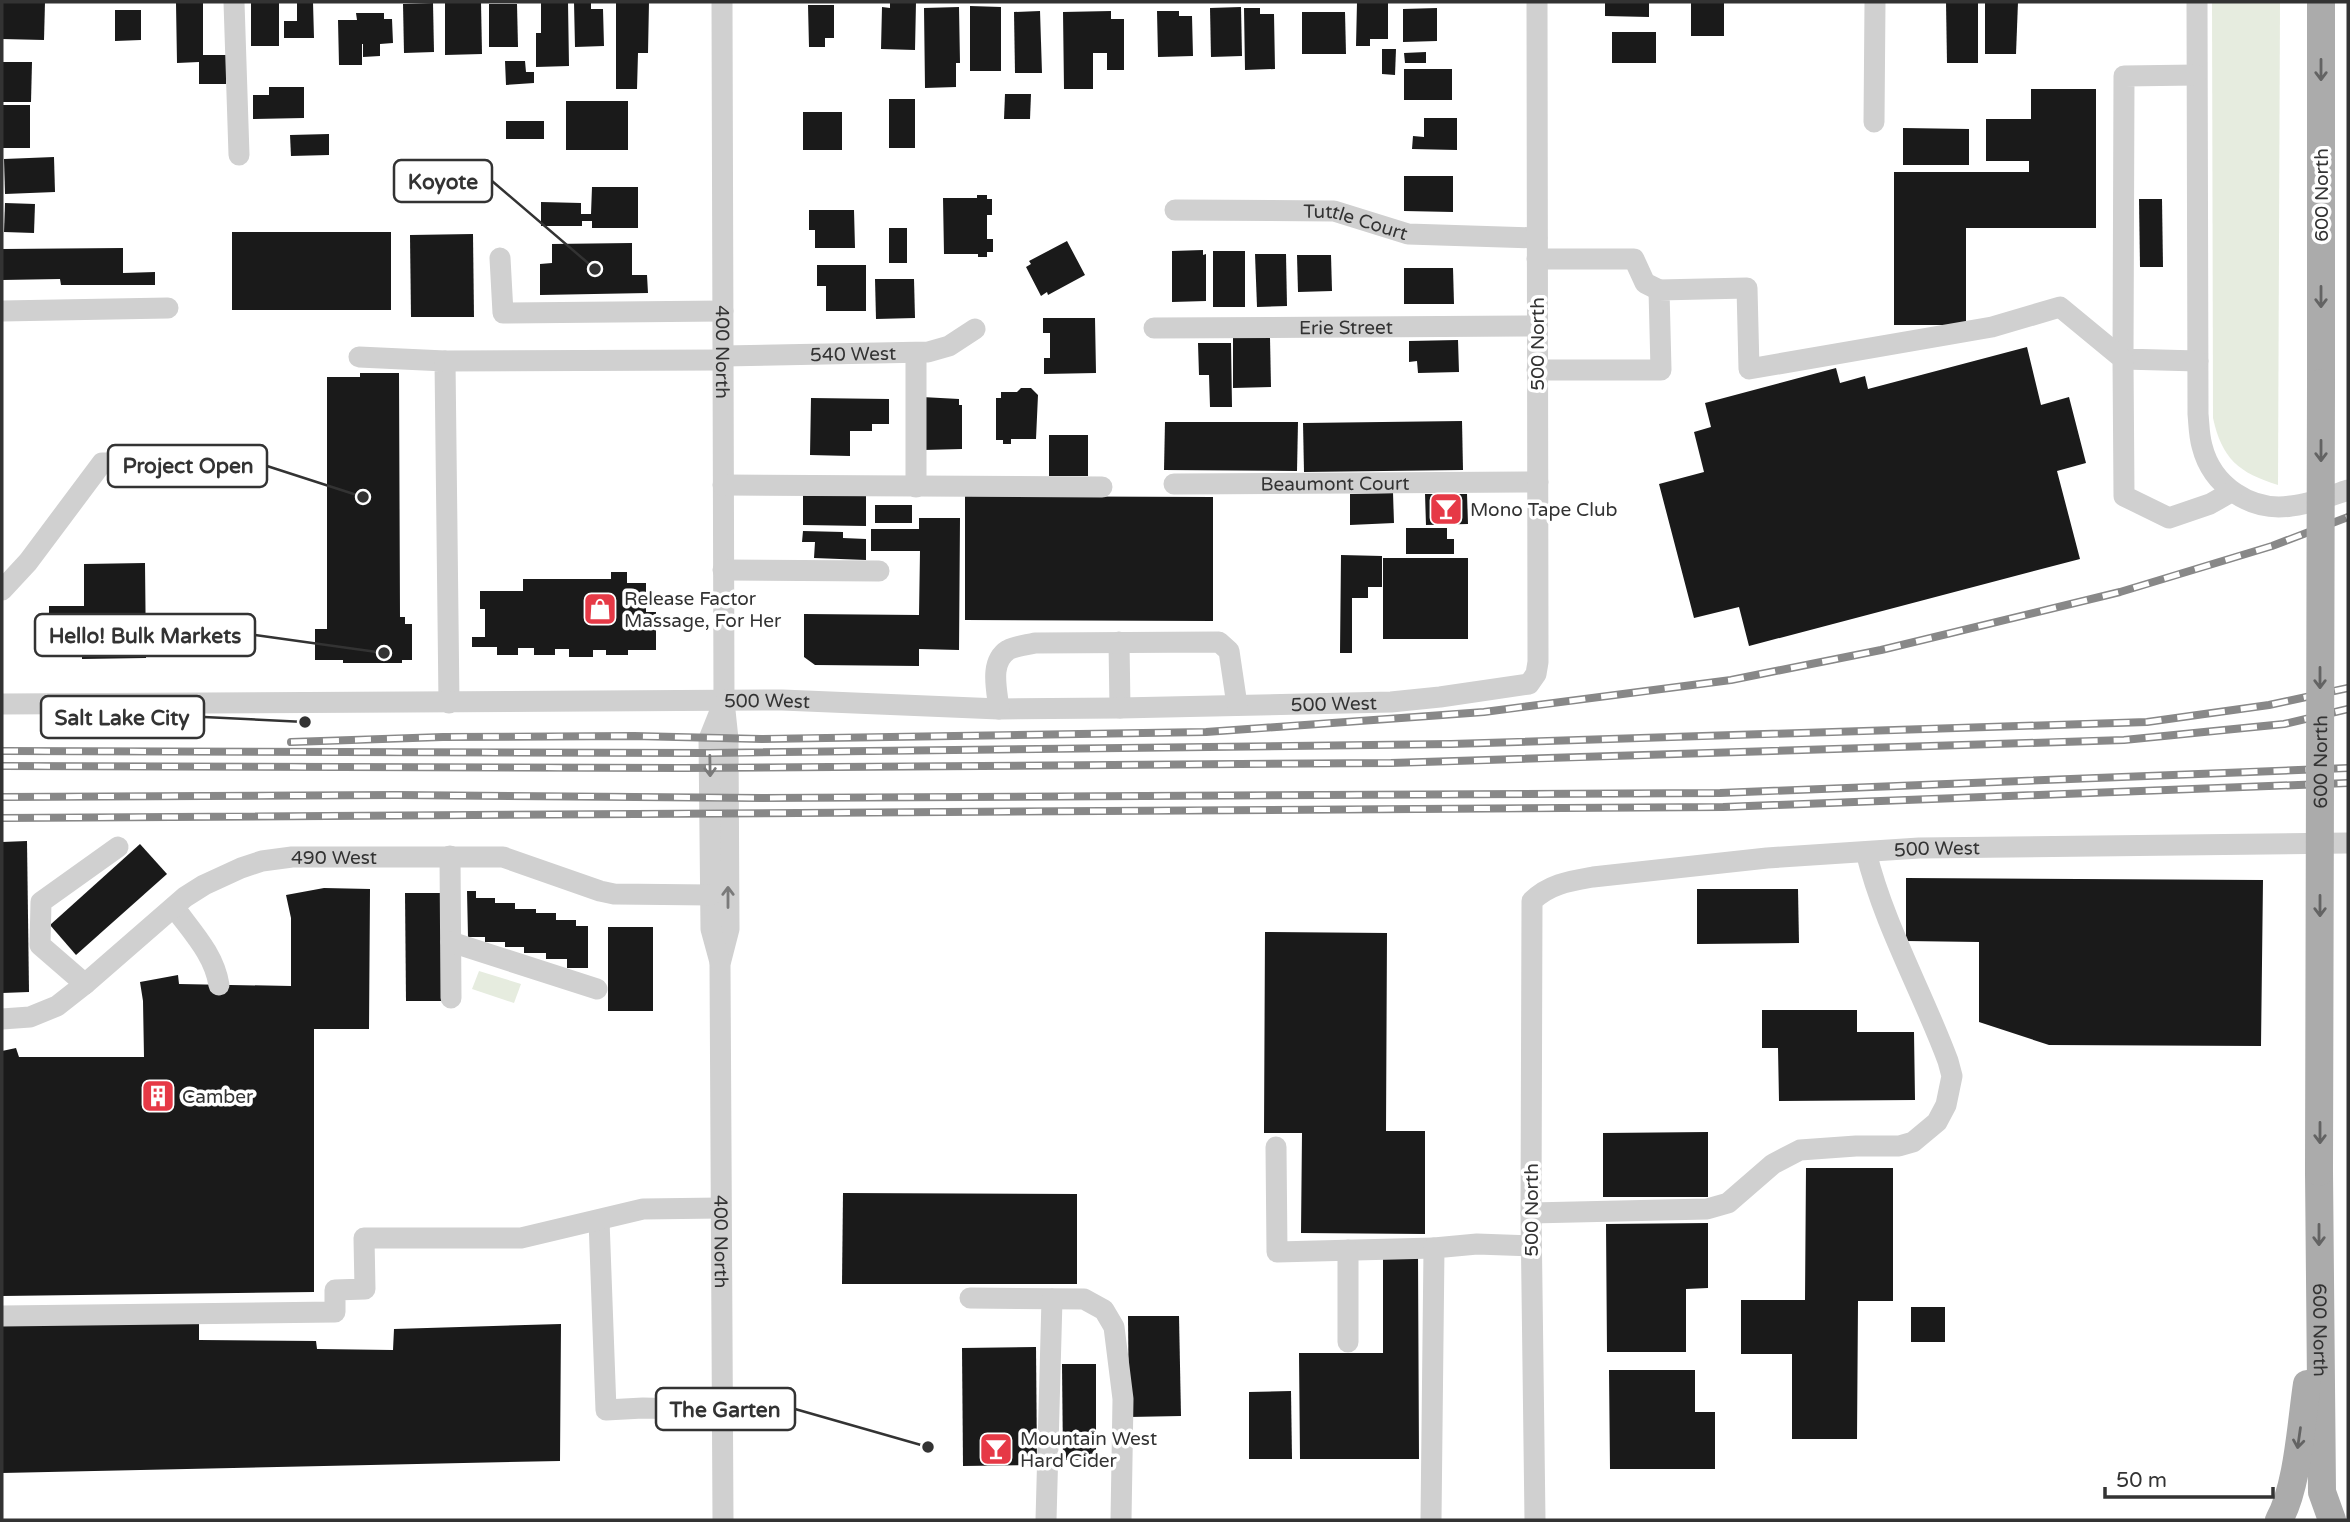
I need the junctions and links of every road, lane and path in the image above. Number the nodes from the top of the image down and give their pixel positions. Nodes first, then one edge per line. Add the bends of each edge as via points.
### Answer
1 (234, 2) edge
2 (722, 2) edge
3 (1537, 2) edge
4 (1875, 2) edge
5 (2197, 2) edge
6 (2321, 2) edge
7 (2196, 75) junction
8 (1874, 122) dead end
9 (239, 155) dead end
10 (1175, 210) dead end
11 (1537, 237) junction
12 (500, 258) dead end
13 (1537, 260) junction
14 (1659, 290) junction
15 (168, 307) dead end
16 (2, 311) edge
17 (723, 311) junction
18 (1538, 326) junction
19 (1154, 328) dead end
20 (975, 329) dead end
21 (916, 354) junction
22 (359, 357) dead end
23 (723, 358) junction
24 (2123, 359) junction
25 (445, 361) junction
26 (2198, 361) junction
27 (1538, 370) junction
28 (254, 463) dead end
29 (1538, 482) junction
30 (1174, 484) dead end
31 (723, 485) junction
32 (916, 487) junction
33 (1102, 487) dead end
34 (2348, 490) edge
35 (2231, 492) junction
36 (723, 570) junction
37 (879, 571) dead end
38 (2, 590) edge
39 (1119, 642) junction
40 (1528, 684) joint
41 (724, 701) junction
42 (449, 703) junction
43 (2, 704) edge
44 (1237, 705) junction
45 (1120, 708) junction
46 (999, 709) junction
47 (2348, 843) edge
48 (118, 847) dead end
49 (1866, 852) junction
50 (450, 856) junction
51 (711, 895) junction
52 (1532, 901) joint
53 (174, 907) junction
54 (451, 942) junction
55 (720, 964) junction
56 (85, 984) junction
57 (219, 985) dead end
58 (597, 989) dead end
59 (451, 998) dead end
60 (2, 1019) edge
61 (1276, 1147) dead end
62 (720, 1208) junction
63 (1531, 1213) junction
64 (600, 1220) junction
65 (1531, 1245) junction
66 (1434, 1248) junction
67 (1348, 1250) junction
68 (970, 1298) dead end
69 (2319, 1298) junction
70 (1052, 1299) junction
71 (2, 1316) edge
72 (1348, 1342) dead end
73 (722, 1410) junction
74 (723, 1520) edge
75 (1046, 1520) edge
76 (1121, 1520) edge
77 (1431, 1520) edge
78 (1535, 1520) edge
79 (2279, 1520) edge
80 (2332, 1520) edge

1 - 9 street
2 - 17 street, 400 North
3 - 11 street, 500 North
4 - 8 street
5 - 7 street
6 -> 69 main road, 600 North, bridge
7 - 24 street via 2124,76
7 - 26 street
10 - 11 street, Tuttle Court via 1334,211 1408,234
11 - 13 street, 500 North
12 - 17 street via 503,313
13 - 14 street via 1634,259 1644,283
13 - 18 street, 500 North
14 - 24 street via 1747,288 1749,369 1992,327 2060,307
14 - 27 street via 1661,370
15 - 16 street
17 - 23 street, 400 North
18 - 19 street, Erie Street
18 - 27 street, 500 North
20 - 21 street, 540 West via 940,350
21 - 23 street, 540 West
21 - 32 street
22 - 25 street, 540 West
23 - 25 street, 540 West
23 - 31 street, 400 North
24 - 26 street
24 - 35 street via 2124,496 2169,518
25 - 42 street
26 - 35 street via 2202,446 2214,473
27 - 29 street, 500 North
28 - 38 street via 102,463
29 - 30 street, Beaumont Court
29 - 40 street, 500 North via 1538,662
31 - 32 street
31 - 36 street, 400 North
32 - 33 street
34 - 35 street via 2289,507 2252,503
36 - 37 street
36 - 41 street, 400 North
39 - 44 street via 1226,645
39 - 45 street
39 - 46 street via 1035,643 1008,649 996,668
40 - 44 street, 500 West via 1391,702
41 - 42 street, 500 West
41 - 46 street, 500 West
41 -> 51 street, 400 North via 709,739
55 -> 41 street, 400 North via 729,929
42 - 43 street, 500 West
44 - 45 street, 500 West
45 - 46 street, 500 West
47 - 49 street, 500 West
48 - 56 street via 41,902 40,945
49 - 52 street, 500 West via 1593,877 1550,887
49 - 63 street via 1892,930 1952,1076 1937,1122 1913,1142 1899,1146 1800,1150 1773,1164 1728,1203 1707,1209
50 - 51 street, 490 West via 503,857 614,894
50 - 53 street, 490 West via 262,861 204,885
50 - 54 street
51 - 55 street, 400 North via 711,929
52 - 63 street, 500 North
53 - 56 street, 490 West
53 - 57 street via 206,950
54 - 58 street
54 - 59 street
55 - 62 street, 400 North
56 - 60 street, 490 West via 46,1012
61 - 67 street via 1277,1251
62 - 64 street via 643,1209
62 - 73 street, 400 North
63 - 65 street, 500 North
64 - 71 street via 521,1238 364,1238 365,1289 335,1290 335,1312
64 - 73 street via 606,1410
65 - 66 street
65 - 78 street, 500 North
66 - 67 street
66 - 77 street
67 - 72 street
68 - 70 street
69 -> 79 main road via 2296,1459
69 - 80 main road, 600 North via 2322,1492
70 - 75 street
70 - 76 street via 1084,1299 1104,1310 1114,1327 1123,1399
73 - 74 street, 400 North

